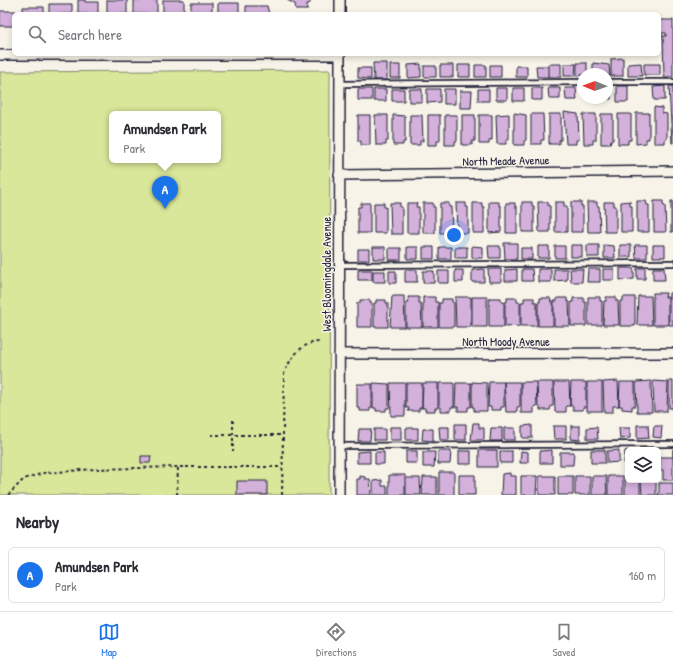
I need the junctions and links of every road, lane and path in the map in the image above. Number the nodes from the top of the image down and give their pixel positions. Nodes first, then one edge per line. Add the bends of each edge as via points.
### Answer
1 (340, 0) edge
2 (340, 12) edge
3 (0, 55) edge
4 (12, 55) edge
5 (340, 56) edge
6 (577, 82) edge
7 (613, 82) edge
8 (673, 82) edge
9 (340, 84) junction
10 (673, 171) edge
11 (339, 175) junction
12 (673, 263) edge
13 (339, 265) junction
14 (321, 342) dead end
15 (673, 353) edge
16 (339, 354) junction
17 (233, 420) dead end
18 (211, 435) dead end
19 (233, 435) junction
20 (282, 435) junction
21 (673, 444) edge
22 (339, 446) junction
23 (233, 451) dead end
24 (178, 467) junction
25 (282, 467) junction
26 (8, 495) edge
27 (177, 495) edge
28 (282, 495) edge
29 (339, 495) edge

1 - 2 street
3 - 4 street
5 - 9 street, West Bloomingdale Avenue
6 - 9 lane
7 - 8 lane
9 - 11 street, West Bloomingdale Avenue
10 - 11 street, North Meade Avenue
11 - 13 street, West Bloomingdale Avenue
12 - 13 lane
13 - 16 street, West Bloomingdale Avenue
14 - 20 path via 311,343 302,348 289,363 284,374
15 - 16 street, North Moody Avenue
16 - 22 street, West Bloomingdale Avenue
17 - 19 path
18 - 19 path
19 - 20 path
19 - 23 path
20 - 25 path
21 - 22 lane
22 - 29 street, West Bloomingdale Avenue
24 - 25 path
24 - 26 path via 88,469 44,473 24,479
24 - 27 path
25 - 28 path

